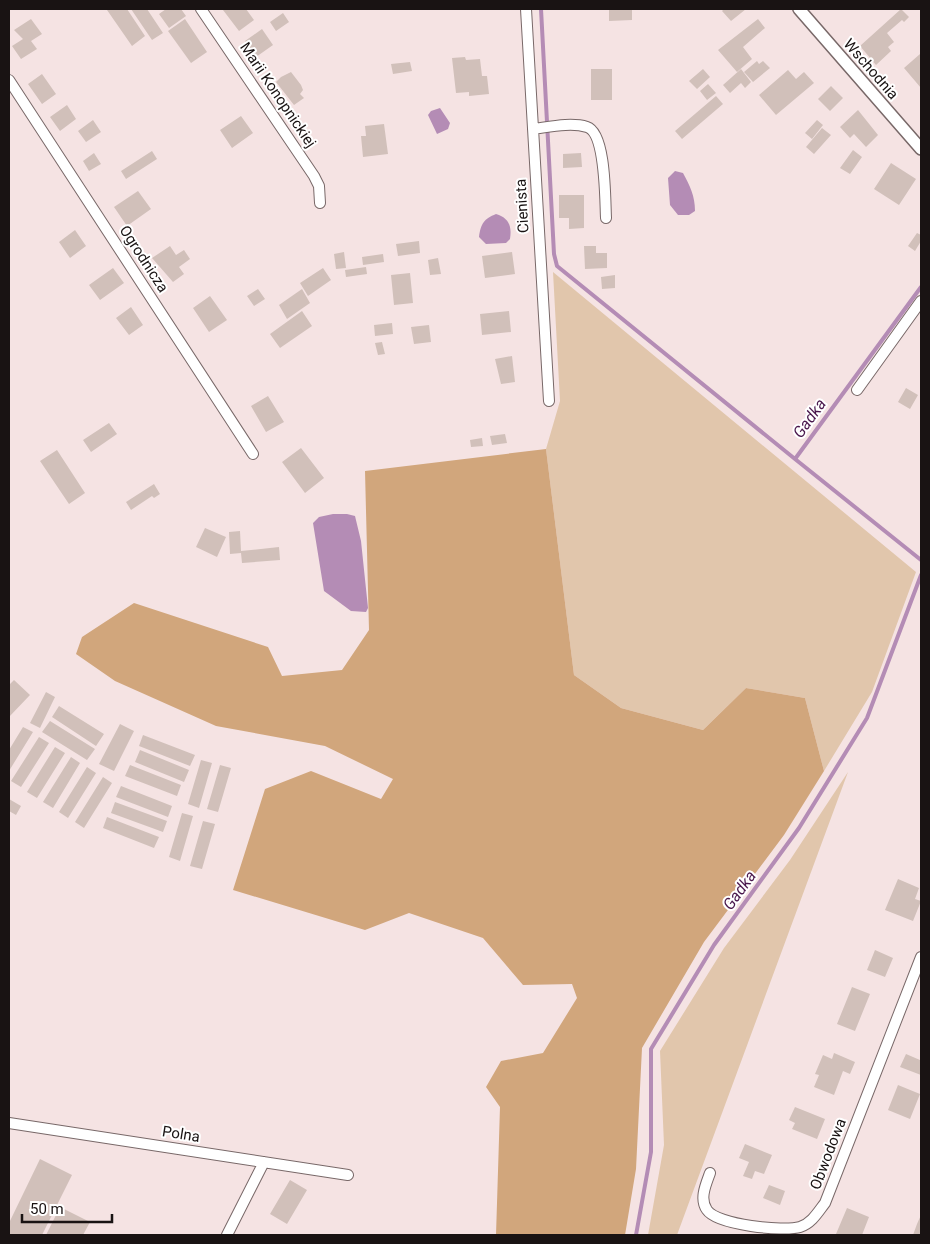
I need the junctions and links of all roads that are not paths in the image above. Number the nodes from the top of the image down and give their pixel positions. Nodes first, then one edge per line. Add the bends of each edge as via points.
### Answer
1 (201, 9) edge
2 (526, 9) edge
3 (798, 9) edge
4 (9, 80) edge
5 (533, 129) junction
6 (921, 149) edge
7 (320, 203) dead end
8 (606, 218) dead end
9 (921, 301) edge
10 (857, 390) dead end
11 (549, 401) dead end
12 (254, 454) dead end
13 (921, 957) edge
14 (9, 1122) edge
15 (264, 1162) junction
16 (710, 1173) dead end
17 (348, 1175) dead end
18 (227, 1235) edge

1 - 7 street, Marii Konopnickiej via 314,176 319,186
2 - 5 street, Cienista
3 - 6 street, Wschodnia
4 - 12 street, Ogrodnicza
5 - 8 street via 578,126 588,127 594,132 600,144
5 - 11 street, Cienista
9 - 10 street
13 - 16 street, Obwodowa via 825,1203 814,1218 800,1227 782,1229 715,1217 703,1200
14 - 15 street, Polna
15 - 17 street, Polna
15 - 18 street

